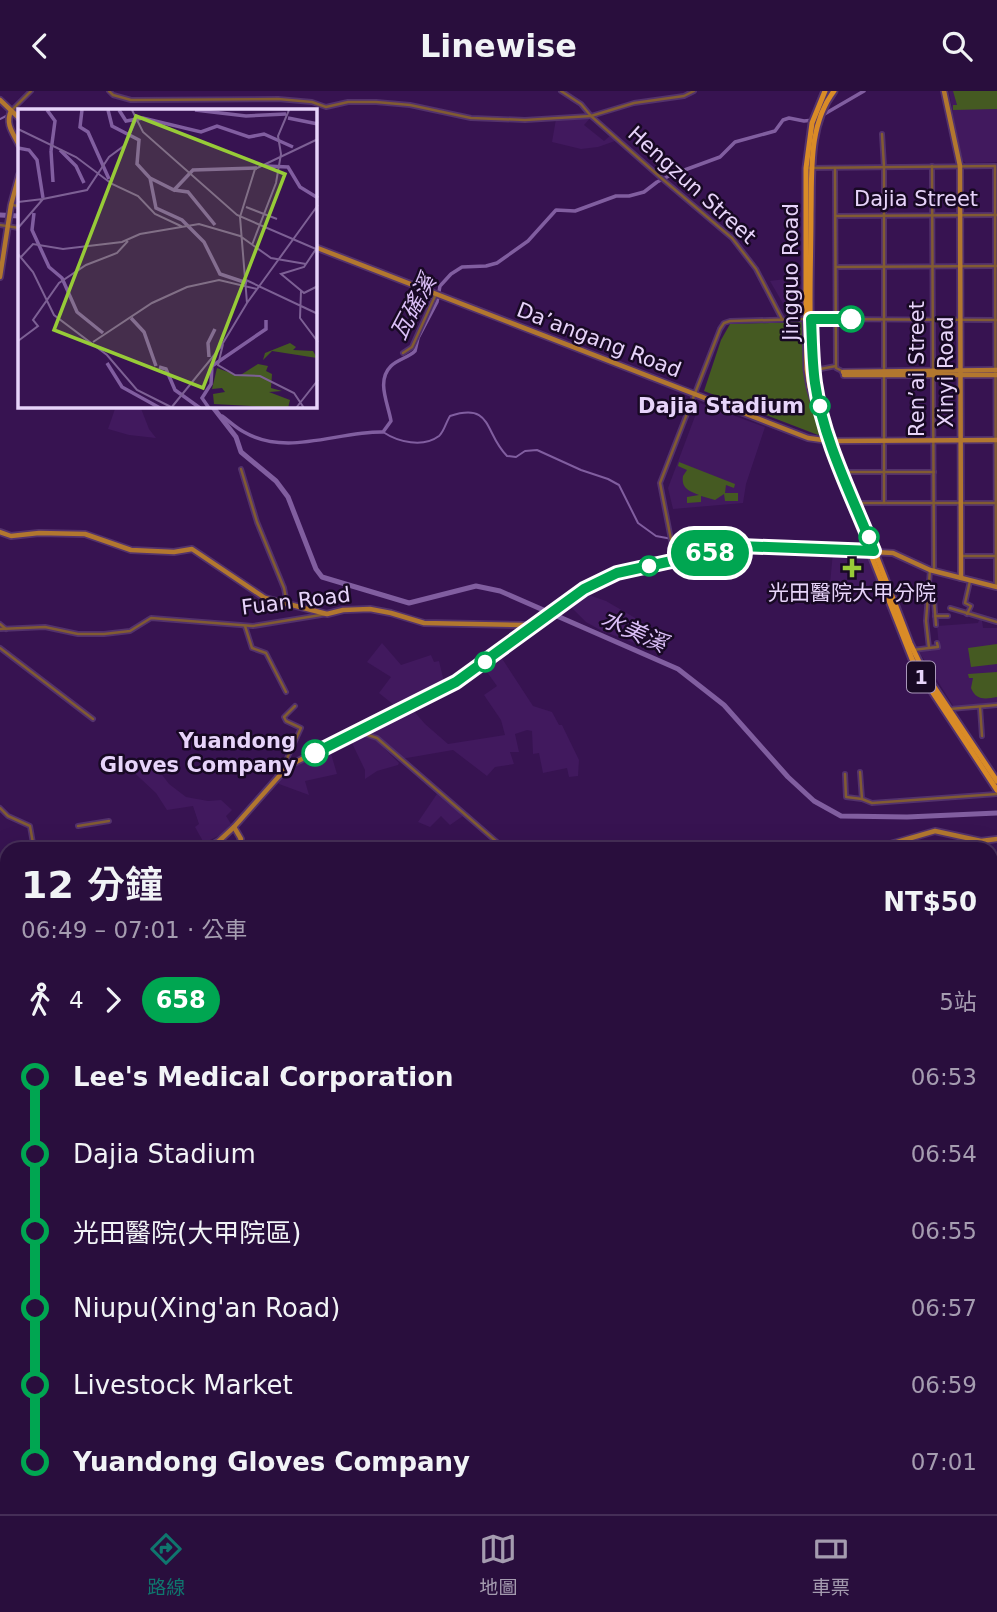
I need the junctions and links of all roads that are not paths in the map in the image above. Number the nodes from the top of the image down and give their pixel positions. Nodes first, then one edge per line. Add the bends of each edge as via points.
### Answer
1 (21, 91) edge
2 (31, 91) edge
3 (109, 91) edge
4 (561, 91) edge
5 (694, 91) edge
6 (825, 91) edge
7 (834, 91) edge
8 (944, 91) edge
9 (25, 97) junction
10 (0, 100) edge
11 (11, 111) junction
12 (819, 115) junction
13 (591, 116) junction
14 (18, 117) edge
15 (881, 134) dead end
16 (18, 143) edge
17 (932, 166) junction
18 (960, 166) junction
19 (996, 166) edge
20 (884, 167) junction
21 (835, 168) junction
22 (808, 169) junction
23 (18, 179) edge
24 (18, 206) edge
25 (11, 208) junction
26 (884, 215) junction
27 (932, 215) junction
28 (961, 215) junction
29 (996, 215) edge
30 (835, 216) junction
31 (0, 225) edge
32 (9, 225) junction
33 (18, 228) edge
34 (317, 248) edge
35 (933, 266) junction
36 (961, 266) junction
37 (996, 266) edge
38 (835, 267) junction
39 (884, 267) junction
40 (0, 277) edge
41 (438, 295) junction
42 (782, 319) junction
43 (808, 319) junction
44 (884, 319) junction
45 (933, 319) junction
46 (962, 319) junction
47 (836, 320) junction
48 (997, 320) edge
49 (402, 353) dead end
50 (836, 367) junction
51 (814, 370) junction
52 (997, 372) edge
53 (844, 373) junction
54 (884, 373) junction
55 (933, 373) junction
56 (962, 373) junction
57 (838, 378) dead end
58 (695, 393) junction
59 (997, 403) edge
60 (933, 440) junction
61 (962, 440) junction
62 (997, 440) edge
63 (828, 441) junction
64 (884, 441) junction
65 (241, 469) dead end
66 (997, 471) edge
67 (844, 472) junction
68 (884, 472) junction
69 (934, 472) junction
70 (884, 503) junction
71 (934, 503) junction
72 (962, 503) junction
73 (997, 503) edge
74 (853, 504) junction
75 (0, 532) edge
76 (996, 532) edge
77 (872, 551) junction
78 (962, 556) junction
79 (996, 556) edge
80 (676, 561) junction
81 (932, 570) junction
82 (961, 578) junction
83 (970, 580) junction
84 (996, 586) edge
85 (934, 600) dead end
86 (287, 604) junction
87 (950, 608) dead end
88 (327, 614) junction
89 (967, 614) junction
90 (935, 616) junction
91 (948, 616) dead end
92 (997, 622) edge
93 (0, 624) edge
94 (936, 625) dead end
95 (244, 626) junction
96 (0, 629) edge
97 (6, 629) junction
98 (528, 630) junction
99 (937, 643) dead end
100 (0, 647) edge
101 (929, 648) junction
102 (913, 650) junction
103 (286, 692) dead end
104 (997, 705) edge
105 (295, 706) dead end
106 (980, 706) junction
107 (946, 711) junction
108 (93, 719) dead end
109 (362, 729) junction
110 (982, 736) dead end
111 (285, 769) junction
112 (994, 770) edge
113 (860, 772) dead end
114 (845, 774) dead end
115 (997, 781) edge
116 (997, 792) edge
117 (862, 799) junction
118 (0, 808) edge
119 (109, 821) dead end
120 (78, 826) dead end
121 (234, 827) junction
122 (997, 839) edge
123 (33, 842) edge
124 (217, 842) edge
125 (240, 842) edge
126 (497, 842) edge
127 (897, 842) edge

1 - 9 street
2 - 9 street
3 - 13 street via 131,100 278,99 326,107 376,102 488,120
4 - 13 street, Hengzun Street
5 - 13 street
6 - 12 main road, Jingguo Road / 1
7 - 12 main road, Jingguo Road / 1
8 - 18 street, Xinyi Road
9 - 11 street
10 - 11 street
11 - 14 street
11 - 16 street via 10,128
12 - 22 main road, Jingguo Road / 1
12 - 22 main road, Jingguo Road / 1 via 811,123
13 - 42 street, Hengzun Street via 732,238 761,278
15 - 20 street
17 - 18 street
17 - 20 street
17 - 27 street, Ren’ai Street
18 - 19 street
18 - 28 street, Xinyi Road
19 - 29 street
20 - 21 street
20 - 26 street
21 - 22 street
21 - 30 street
22 - 43 main road, Jingguo Road / 1
23 - 25 street
24 - 25 street
25 - 32 street
26 - 27 street, Dajia Street
26 - 30 street, Dajia Street
26 - 39 street
27 - 28 street, Dajia Street
27 - 35 street, Ren’ai Street
28 - 29 street, Dajia Street
28 - 36 street, Xinyi Road
29 - 37 street
30 - 38 street
31 - 32 street
32 - 33 street
32 - 40 street
34 - 41 street, Da’angang Road
35 - 36 street
35 - 39 street
35 - 45 street, Ren’ai Street
36 - 37 street
36 - 46 street, Xinyi Road
37 - 48 street
38 - 39 street
38 - 47 street
39 - 44 street
41 - 49 street via 412,347
41 - 58 street, Da’angang Road
42 - 43 street
42 - 58 street via 724,323
43 - 47 street
43 - 51 main road, Jingguo Road / 1
43 - 63 main road, Jingguo Road / 1 via 809,378
44 - 45 street
44 - 47 street
44 - 54 street
45 - 46 street
45 - 55 street, Ren’ai Street
46 - 48 street
46 - 56 street, Xinyi Road
47 - 50 street
48 - 52 street
50 - 51 street
50 - 53 street
51 - 63 main road, Jingguo Road / 1
52 - 56 street
52 - 59 street
53 - 54 street
53 - 57 street
54 - 55 street
54 - 64 street
55 - 56 street
55 - 60 street, Ren’ai Street
56 - 61 street, Xinyi Road
58 - 63 street, Da’angang Road via 808,438
58 - 80 street via 660,483
59 - 62 street
60 - 61 street, Da’angang Road
60 - 64 street, Da’angang Road
60 - 69 street, Ren’ai Street
61 - 62 street, Da’angang Road
61 - 72 street, Xinyi Road
62 - 66 street
63 - 64 street, Da’angang Road
63 - 67 main road, Jingguo Road / 1
63 - 74 main road, Jingguo Road / 1
64 - 68 street
65 - 86 street
66 - 73 street
67 - 68 street
67 - 74 main road, Jingguo Road / 1
68 - 69 street
68 - 70 street
69 - 71 street, Ren’ai Street
70 - 71 street
70 - 74 street
71 - 72 street
71 - 81 street, Ren’ai Street
72 - 73 street
72 - 78 street, Xinyi Road
73 - 76 street
74 - 77 main road, Jingguo Road / 1
75 - 86 street via 85,534 131,550 192,548 261,596
76 - 79 street
77 - 80 street via 740,546
77 - 81 street via 893,553
77 - 102 main road, Jingguo Road / 1
77 - 107 main road, Jingguo Road / 1 via 914,664
78 - 79 street
78 - 82 street, Xinyi Road
79 - 84 street
80 - 98 street via 607,576
81 - 82 street
81 - 101 street, Ren’ai Street via 926,621
82 - 83 street
83 - 84 street
83 - 89 street
85 - 90 street
86 - 88 street
87 - 89 street
88 - 95 street, Fuan Road
88 - 98 street, Fuan Road via 379,610 424,623 516,625
89 - 92 street
90 - 91 street
90 - 94 street
93 - 97 street
95 - 97 street, Fuan Road via 151,618 130,631 104,635 45,627
95 - 103 street via 252,648 267,653
96 - 97 street, Fuan Road
98 - 109 street via 456,682
99 - 101 street via 938,647
100 - 108 street
101 - 102 street
102 - 107 main road, Jingguo Road / 1
104 - 106 street
105 - 111 street via 284,717 301,729
106 - 107 street
106 - 110 street
107 - 112 main road, Jingguo Road / 1
107 - 116 main road, Jingguo Road / 1
109 - 111 street
109 - 126 street
111 - 121 street
112 - 115 main road, Jingguo Road / 1
113 - 117 street
114 - 117 street via 846,797
116 - 117 street via 887,804
118 - 123 street via 30,826
119 - 120 street
121 - 124 street
121 - 125 street
122 - 127 street via 981,841 935,831

